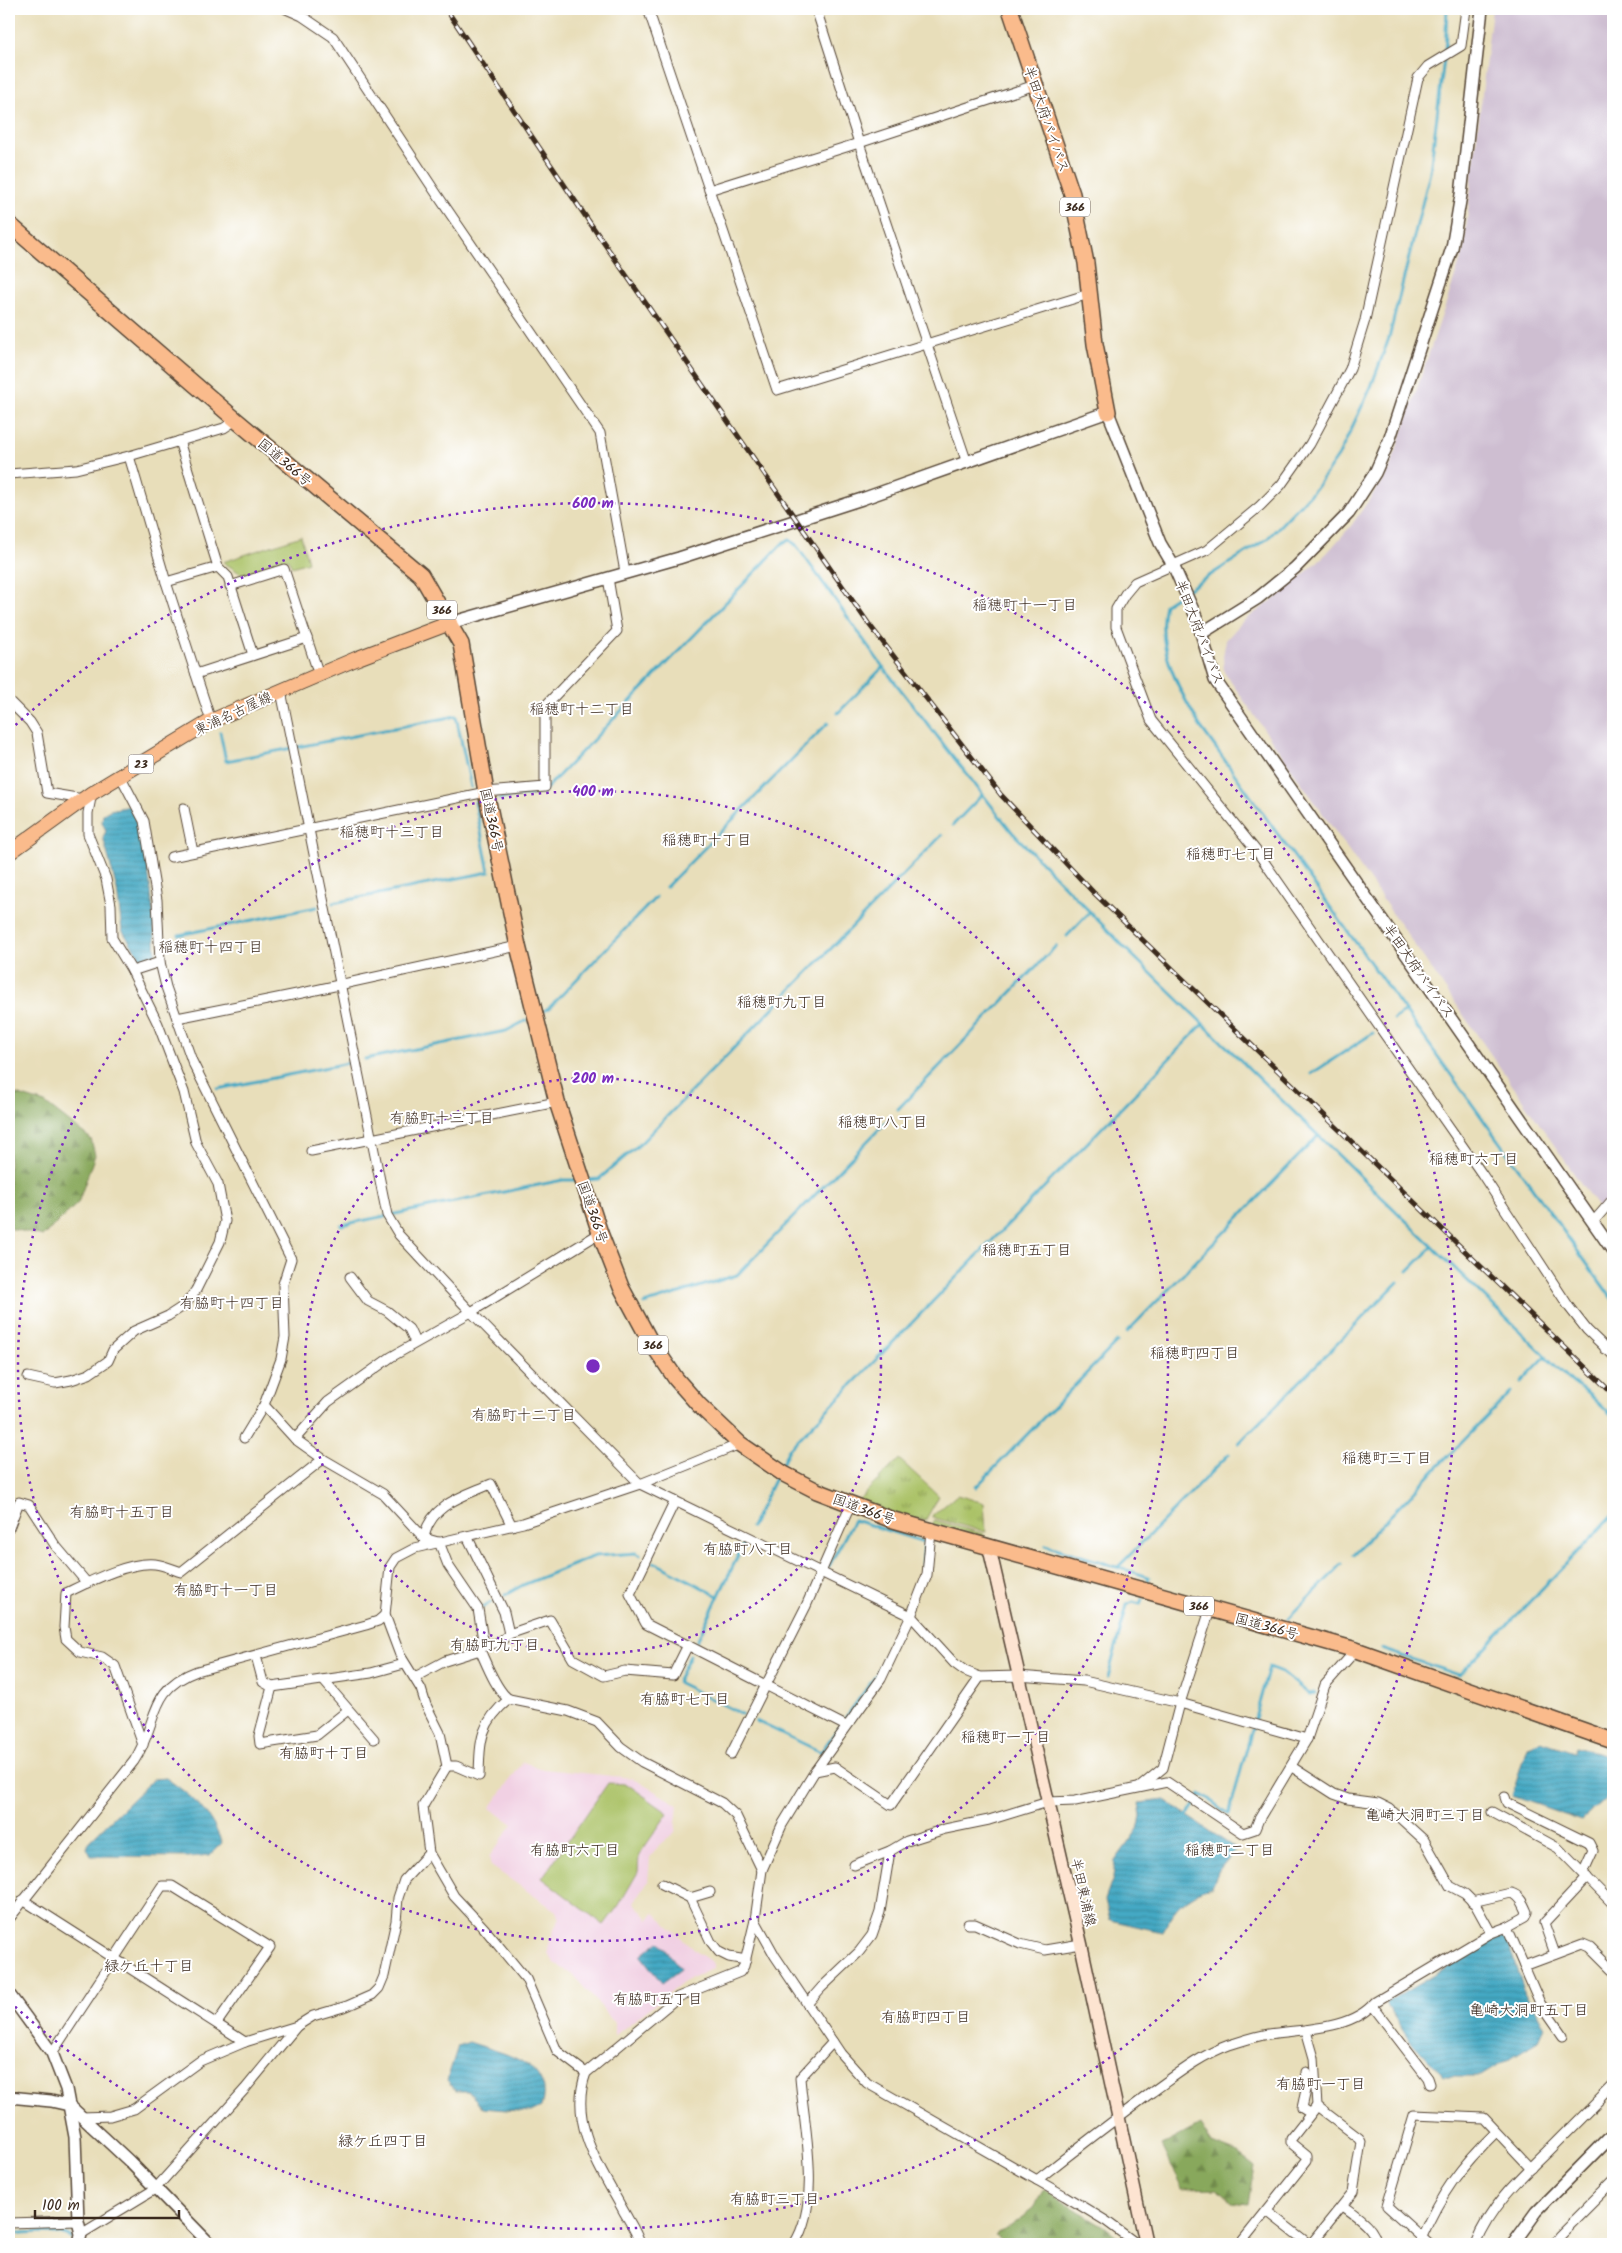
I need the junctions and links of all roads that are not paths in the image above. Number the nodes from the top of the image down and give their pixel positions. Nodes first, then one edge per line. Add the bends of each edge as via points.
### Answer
1 (286, 9) edge
2 (648, 9) edge
3 (816, 9) edge
4 (1010, 9) edge
5 (1466, 9) edge
6 (1482, 9) edge
7 (1035, 85) junction
8 (859, 143) junction
9 (709, 190) junction
10 (9, 224) edge
11 (1089, 294) junction
12 (927, 344) junction
13 (1108, 412) junction
14 (236, 420) junction
15 (179, 441) junction
16 (129, 456) junction
17 (966, 463) junction
18 (9, 474) edge
19 (218, 567) junction
20 (1174, 567) junction
21 (625, 572) junction
22 (608, 578) junction
23 (166, 582) junction
24 (230, 586) junction
25 (450, 623) junction
26 (1202, 633) junction
27 (307, 638) junction
28 (253, 655) junction
29 (196, 674) junction
30 (319, 675) junction
31 (281, 691) junction
32 (9, 701) edge
33 (211, 720) junction
34 (121, 777) junction
35 (486, 792) junction
36 (88, 796) junction
37 (184, 808) dead end
38 (310, 829) junction
39 (9, 852) edge
40 (193, 852) junction
41 (171, 857) dead end
42 (518, 946) junction
43 (160, 962) junction
44 (132, 971) junction
45 (341, 985) junction
46 (177, 1018) junction
47 (557, 1102) junction
48 (373, 1138) junction
49 (311, 1151) dead end
50 (1613, 1199) edge
51 (1594, 1221) junction
52 (600, 1233) junction
53 (1613, 1250) edge
54 (350, 1277) dead end
55 (471, 1312) junction
56 (1613, 1340) edge
57 (415, 1342) junction
58 (1605, 1349) junction
59 (1613, 1355) edge
60 (28, 1377) dead end
61 (264, 1405) junction
62 (244, 1438) dead end
63 (295, 1439) junction
64 (740, 1444) junction
65 (323, 1459) junction
66 (640, 1484) junction
67 (675, 1501) junction
68 (850, 1506) junction
69 (512, 1526) junction
70 (9, 1528) edge
71 (931, 1531) junction
72 (467, 1536) junction
73 (424, 1538) junction
74 (439, 1542) junction
75 (989, 1547) junction
76 (821, 1572) junction
77 (88, 1583) junction
78 (1210, 1610) junction
79 (384, 1615) junction
80 (911, 1616) junction
81 (509, 1634) junction
82 (688, 1646) junction
83 (482, 1648) junction
84 (1356, 1650) junction
85 (256, 1656) junction
86 (404, 1664) junction
87 (1018, 1676) junction
88 (415, 1677) junction
89 (980, 1677) junction
90 (324, 1680) junction
91 (766, 1684) junction
92 (272, 1687) junction
93 (510, 1699) junction
94 (1180, 1703) junction
95 (348, 1710) junction
96 (846, 1726) junction
97 (374, 1739) dead end
98 (1307, 1739) junction
99 (1613, 1741) edge
100 (143, 1745) junction
101 (731, 1754) dead end
102 (448, 1766) junction
103 (1292, 1767) junction
104 (815, 1771) junction
105 (1140, 1788) junction
106 (1505, 1797) dead end
107 (1048, 1802) junction
108 (1492, 1812) dead end
109 (890, 1851) junction
110 (429, 1852) junction
111 (854, 1865) dead end
112 (762, 1870) junction
113 (1585, 1875) junction
114 (662, 1884) dead end
115 (710, 1892) dead end
116 (690, 1898) junction
117 (23, 1900) junction
118 (1472, 1902) junction
119 (1613, 1904) edge
120 (9, 1919) edge
121 (755, 1920) junction
122 (968, 1924) dead end
123 (1507, 1927) junction
124 (1491, 1933) junction
125 (1081, 1944) junction
126 (1555, 1954) junction
127 (115, 1957) junction
128 (746, 1960) junction
129 (1524, 1966) junction
130 (1613, 1970) edge
131 (9, 1994) edge
132 (807, 2004) junction
133 (1372, 2005) junction
134 (217, 2023) junction
135 (297, 2026) junction
136 (1306, 2030) junction
137 (1563, 2036) dead end
138 (245, 2042) junction
139 (833, 2042) junction
140 (52, 2053) junction
141 (1306, 2072) dead end
142 (586, 2073) junction
143 (1430, 2084) dead end
144 (1613, 2086) edge
145 (9, 2097) edge
146 (69, 2105) junction
147 (1317, 2106) junction
148 (1310, 2113) junction
149 (1118, 2116) junction
150 (82, 2117) junction
151 (1496, 2132) junction
152 (1612, 2139) edge
153 (1531, 2168) junction
154 (1037, 2180) junction
155 (1613, 2182) edge
156 (155, 2189) junction
157 (1343, 2206) junction
158 (1268, 2212) junction
159 (78, 2221) junction
160 (9, 2223) edge
161 (80, 2238) edge
162 (1425, 2242) edge
163 (210, 2244) edge
164 (640, 2244) edge
165 (794, 2244) edge
166 (1137, 2244) edge
167 (1146, 2244) edge
168 (1240, 2244) edge
169 (1310, 2244) edge
170 (1376, 2244) edge
171 (1475, 2244) edge
172 (1513, 2244) edge
173 (1553, 2244) edge

1 - 21 street via 333,37 441,202 600,433
2 - 9 street
3 - 8 street
4 - 7 highway, 半田大府パイパス / 366
5 - 20 street via 1461,46 1428,66 1418,78 1365,320 1342,386 1310,444 1281,485 1207,550
6 - 26 street via 1452,248 1389,441 1375,473 1348,513 1295,568 1258,598
7 - 8 street
7 - 11 highway, 半田大府パイパス / 366 via 1072,194
8 - 9 street
8 - 12 street
9 - 12 street via 777,390
10 - 14 highway, 国道366号 / 366
11 - 12 street
11 - 13 highway, 半田大府パイパス / 366
12 - 17 street
13 - 17 street
13 - 20 street, 半田大府パイパス via 1160,543
14 - 15 street via 224,428
14 - 25 highway, 国道366号 / 366 via 421,575
15 - 16 street
15 - 19 street
16 - 18 street via 76,469
16 - 23 street
17 - 21 street via 697,553
19 - 23 street
19 - 24 street via 228,577
20 - 26 street, 半田大府パイパス
20 - 58 street via 1136,582 1116,609 1116,627 1151,720 1258,853 1482,1174 1569,1307
21 - 22 street
22 - 25 street
22 - 35 street via 617,630 545,706 545,787
23 - 29 street
24 - 27 street via 284,569
24 - 28 street
25 - 30 main road, 東浦名古屋線 / 23
25 - 35 highway, 国道366号 / 366 via 461,644
26 - 51 street, 半田大府パイパス via 1215,680
27 - 28 street
27 - 30 street
28 - 29 street
29 - 33 street
30 - 31 main road, 東浦名古屋線 / 23
31 - 33 main road, 東浦名古屋線 / 23
31 - 38 street
32 - 36 street via 37,733 47,793
33 - 34 main road, 東浦名古屋線 / 23
34 - 36 main road, 東浦名古屋線 / 23
34 - 43 street via 144,821 158,909
35 - 38 street
35 - 42 highway, 国道366号 / 366
36 - 39 main road, 東浦名古屋線 / 23
36 - 44 street via 88,834 106,878 112,938
37 - 40 street
38 - 40 street
38 - 45 street
40 - 41 street
42 - 45 street
42 - 47 highway, 国道366号 / 366
43 - 44 street
43 - 46 street
44 - 60 street via 158,1024 184,1092 196,1143 218,1184 225,1222 220,1242 196,1290 184,1304 168,1316 134,1331 113,1350 108,1361 89,1374 64,1382
45 - 46 street
45 - 48 street
46 - 61 street via 212,1105 291,1260 283,1284 285,1337 281,1359
47 - 48 street
47 - 52 highway, 国道366号 / 366
48 - 49 street
48 - 55 street via 388,1215 399,1235
50 - 51 street
51 - 53 street, 半田大府パイパス
52 - 55 street
52 - 64 highway, 国道366号 / 366 via 621,1287 662,1359 699,1405
54 - 57 street via 368,1301 409,1329
55 - 57 street
55 - 66 street
56 - 58 street
57 - 63 street via 328,1402
58 - 59 street
61 - 62 street
61 - 63 street
63 - 65 street
64 - 66 street
64 - 68 highway, 国道366号 / 366 via 779,1470
65 - 73 street via 383,1494
65 - 77 street via 181,1572 147,1564
66 - 67 street
66 - 69 street
67 - 76 street
67 - 82 street via 630,1594 646,1624
68 - 71 highway, 国道366号 / 366
68 - 76 street
69 - 72 street
69 - 73 street via 491,1484 442,1505 426,1527
70 - 77 street via 19,1502 29,1505 55,1545
71 - 75 highway, 国道366号 / 366
71 - 80 street via 927,1575
72 - 74 street
72 - 81 street via 504,1612
73 - 74 street
74 - 79 street via 415,1548 393,1562 388,1576
74 - 83 street via 448,1565 478,1610
75 - 78 highway, 国道366号 / 366
75 - 87 main road, 半田東浦線
76 - 80 street
76 - 91 street
77 - 100 street via 66,1593 64,1634 80,1652 102,1657 115,1666
78 - 84 highway, 国道366号 / 366
78 - 94 street
79 - 85 street via 366,1625
79 - 86 street
80 - 89 street via 954,1664
80 - 96 street via 880,1678
81 - 82 street via 550,1620 573,1659 604,1676 625,1671 673,1675
81 - 83 street via 500,1642
82 - 91 street
83 - 88 street
83 - 93 street via 499,1687
84 - 98 street via 1325,1685
84 - 99 highway, 国道366号 / 366
85 - 92 street via 264,1682
85 - 100 street via 197,1670 172,1683 160,1698
86 - 88 street
86 - 90 street via 378,1672
87 - 89 street
87 - 94 street via 1084,1681
87 - 107 main road, 半田東浦線
88 - 102 street via 440,1733
89 - 104 street via 891,1806 835,1767
90 - 92 street
90 - 95 street
91 - 96 street
91 - 101 street
92 - 95 street via 259,1736 260,1744 317,1735
93 - 102 street via 488,1720 482,1738 479,1776
93 - 112 street via 568,1711 597,1722 642,1762 722,1803 736,1816
94 - 98 street
94 - 105 street via 1163,1768
95 - 97 street
96 - 104 street
98 - 103 street
100 - 117 street
102 - 110 street via 423,1806
103 - 105 street via 1254,1829 1243,1833 1167,1782
103 - 118 street via 1334,1794 1378,1803 1390,1809 1424,1840 1450,1886
104 - 112 street via 782,1825
105 - 107 street via 1075,1802
106 - 113 street via 1507,1803 1589,1843 1593,1851
107 - 109 street via 990,1820 945,1829 907,1841
107 - 125 main road, 半田東浦線
108 - 113 street via 1558,1848
109 - 111 street
109 - 132 street via 880,1912 872,1935
110 - 135 street via 404,1880 379,1988 372,1995 313,2016
110 - 142 street via 462,1907 526,1979 557,2051
112 - 121 street
113 - 119 street
113 - 126 street via 1544,1923
114 - 116 street
115 - 116 street
116 - 128 street via 711,1942 720,1952
117 - 120 street
117 - 127 street
118 - 123 street via 1515,1894 1528,1912 1525,1918
118 - 124 street
121 - 128 street
121 - 132 street
122 - 125 street via 1045,1950
123 - 124 street
123 - 129 street
124 - 133 street
125 - 149 main road, 半田東浦線
126 - 129 street
126 - 130 street via 1583,1944
127 - 134 street
127 - 134 street via 162,1886 172,1886 270,1947
127 - 140 street
128 - 142 street via 740,1972 678,1997
129 - 137 street via 1540,2003
131 - 140 street
132 - 139 street
133 - 136 street via 1368,2011 1340,2022
133 - 143 street
134 - 138 street
135 - 138 street
135 - 156 street via 245,2090
136 - 147 street via 1314,2058
136 - 149 street via 1268,2034 1213,2052
138 - 150 street via 200,2061 134,2109 110,2116
139 - 154 street via 867,2083
139 - 165 street via 800,2078 809,2176 806,2213 801,2234
140 - 146 street
141 - 148 street via 1308,2081 1302,2108
142 - 164 street via 580,2099 584,2129 593,2155
144 - 153 street
145 - 146 street
146 - 150 street
146 - 159 street via 75,2137
147 - 148 street
147 - 157 street via 1361,2142 1353,2192
148 - 158 street via 1291,2139 1307,2160
149 - 154 street
149 - 167 main road, 半田東浦線
150 - 156 street
151 - 153 street
151 - 162 street via 1450,2182 1434,2208
151 - 162 street via 1484,2118 1414,2115 1387,2206
152 - 172 street via 1537,2211
153 - 171 street via 1495,2206
154 - 166 street via 1106,2221
155 - 173 street
156 - 161 street
156 - 163 street
157 - 169 street
157 - 170 street via 1366,2225
158 - 168 street
158 - 169 street
159 - 160 street
159 - 161 street

